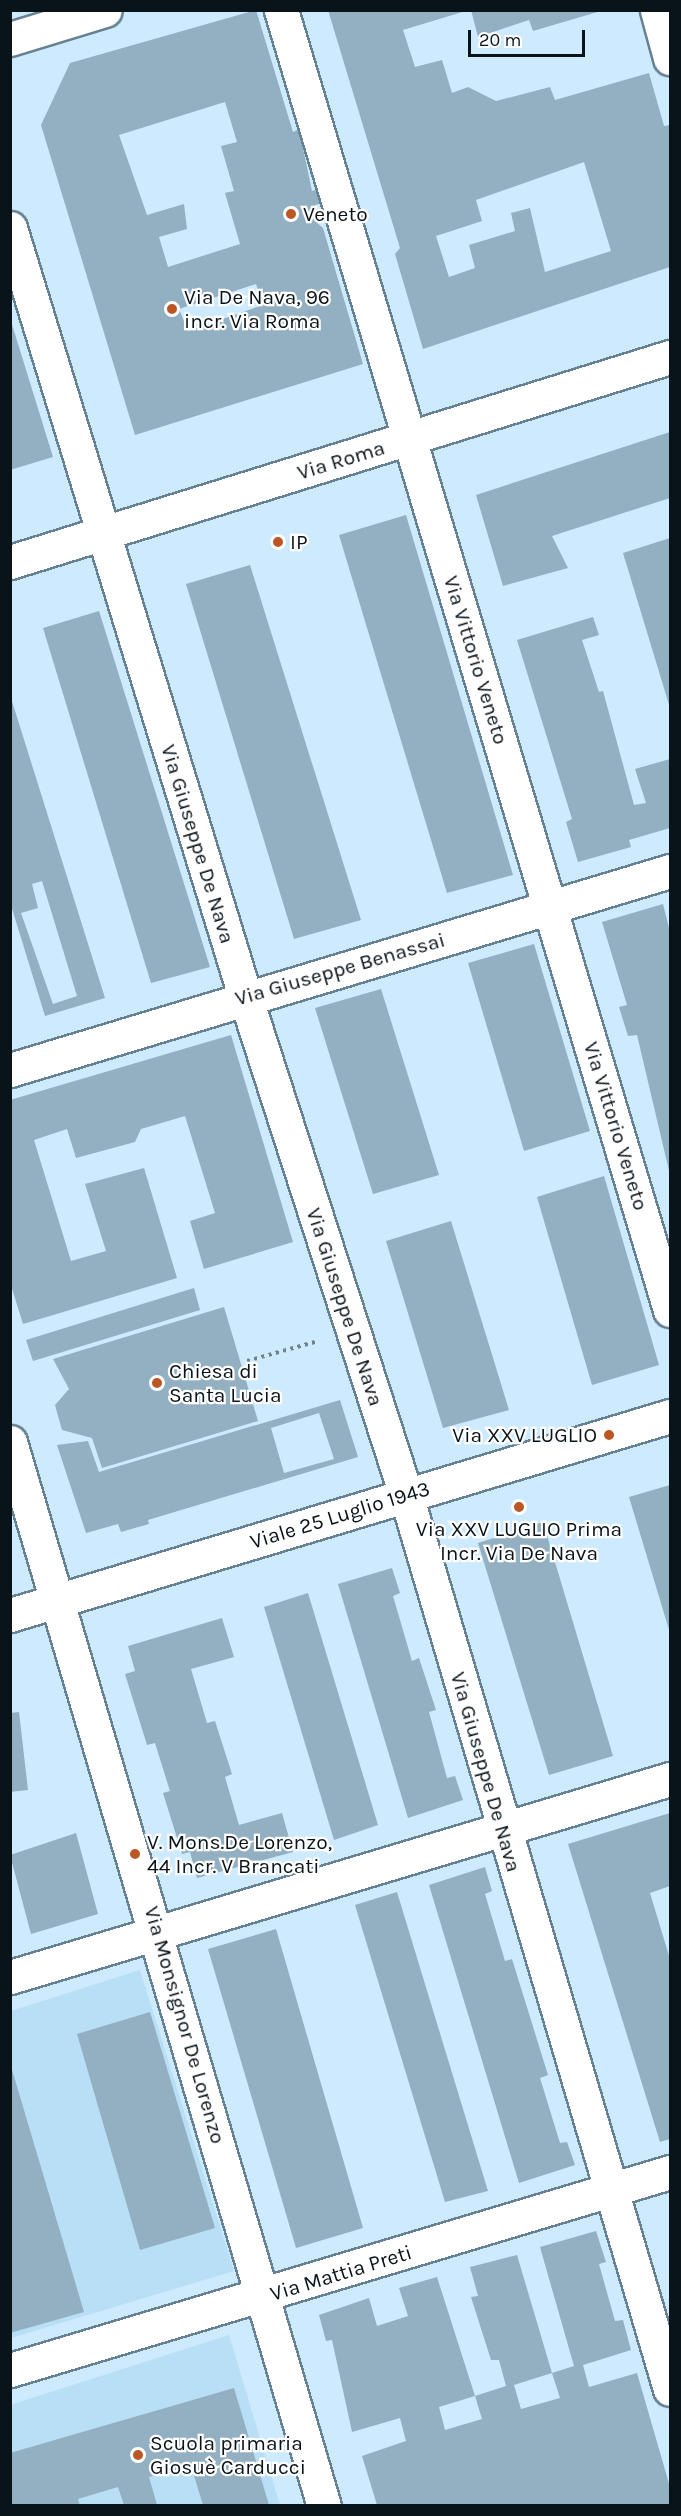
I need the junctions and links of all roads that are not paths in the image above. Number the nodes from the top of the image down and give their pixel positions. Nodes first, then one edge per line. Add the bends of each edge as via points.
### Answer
1 (105, 10) edge
2 (282, 10) edge
3 (657, 10) edge
4 (10, 39) edge
5 (670, 57) edge
6 (10, 228) edge
7 (670, 357) edge
8 (410, 438) junction
9 (102, 534) junction
10 (10, 562) edge
11 (670, 871) edge
12 (550, 907) junction
13 (245, 996) junction
14 (10, 1070) edge
15 (670, 1310) edge
16 (670, 1416) edge
17 (10, 1442) edge
18 (406, 1496) junction
19 (58, 1600) junction
20 (10, 1615) edge
21 (670, 1779) edge
22 (503, 1830) junction
23 (159, 1933) junction
24 (10, 1977) edge
25 (670, 2172) edge
26 (611, 2190) junction
27 (264, 2296) junction
28 (10, 2370) edge
29 (670, 2389) edge
30 (324, 2505) edge

1 - 4 street
2 - 8 street, Via Vittorio Veneto
3 - 5 street
6 - 9 street, Via Giuseppe De Nava
7 - 8 street, Via Roma
8 - 9 street, Via Roma
8 - 12 street, Via Vittorio Veneto
9 - 10 street, Via Roma
9 - 13 street, Via Giuseppe De Nava
11 - 12 street, Via Giuseppe Benassai
12 - 13 street, Via Giuseppe Benassai
12 - 15 street, Via Vittorio Veneto
13 - 14 street, Via Giuseppe Benassai
13 - 18 street, Via Giuseppe De Nava
16 - 18 street, Viale 25 Luglio 1943
17 - 19 street, Via Monsignor De Lorenzo
18 - 19 street, Viale 25 Luglio 1943
18 - 22 street, Via Giuseppe De Nava
19 - 20 street, Viale 25 Luglio 1943
19 - 23 street, Via Monsignor De Lorenzo
21 - 22 street
22 - 23 street
22 - 26 street, Via Giuseppe De Nava
23 - 24 street
23 - 27 street, Via Monsignor De Lorenzo
25 - 26 street, Via Mattia Preti
26 - 27 street, Via Mattia Preti
26 - 29 street, Via Giuseppe De Nava
27 - 28 street, Via Mattia Preti
27 - 30 street, Via Monsignor De Lorenzo

